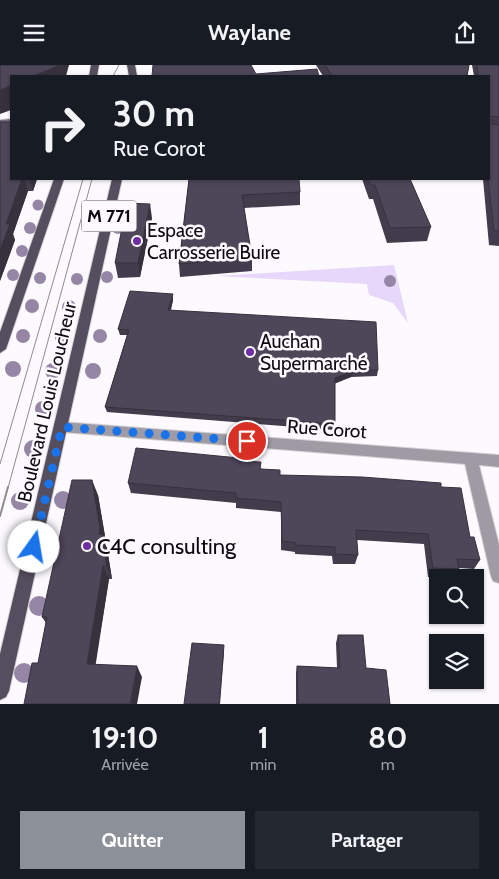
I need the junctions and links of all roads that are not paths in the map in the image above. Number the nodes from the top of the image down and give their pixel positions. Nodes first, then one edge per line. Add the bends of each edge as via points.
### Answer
1 (59, 180) edge
2 (117, 180) edge
3 (0, 349) edge
4 (62, 427) junction
5 (470, 458) junction
6 (499, 461) edge
7 (499, 576) edge
8 (0, 691) edge

1 - 3 main road
2 - 4 main road, Boulevard Louis Loucheur / M 771
4 - 5 street, Rue Corot
4 - 8 main road, Boulevard Louis Loucheur / M 771
5 - 6 street, Rue Corot
5 - 7 street

